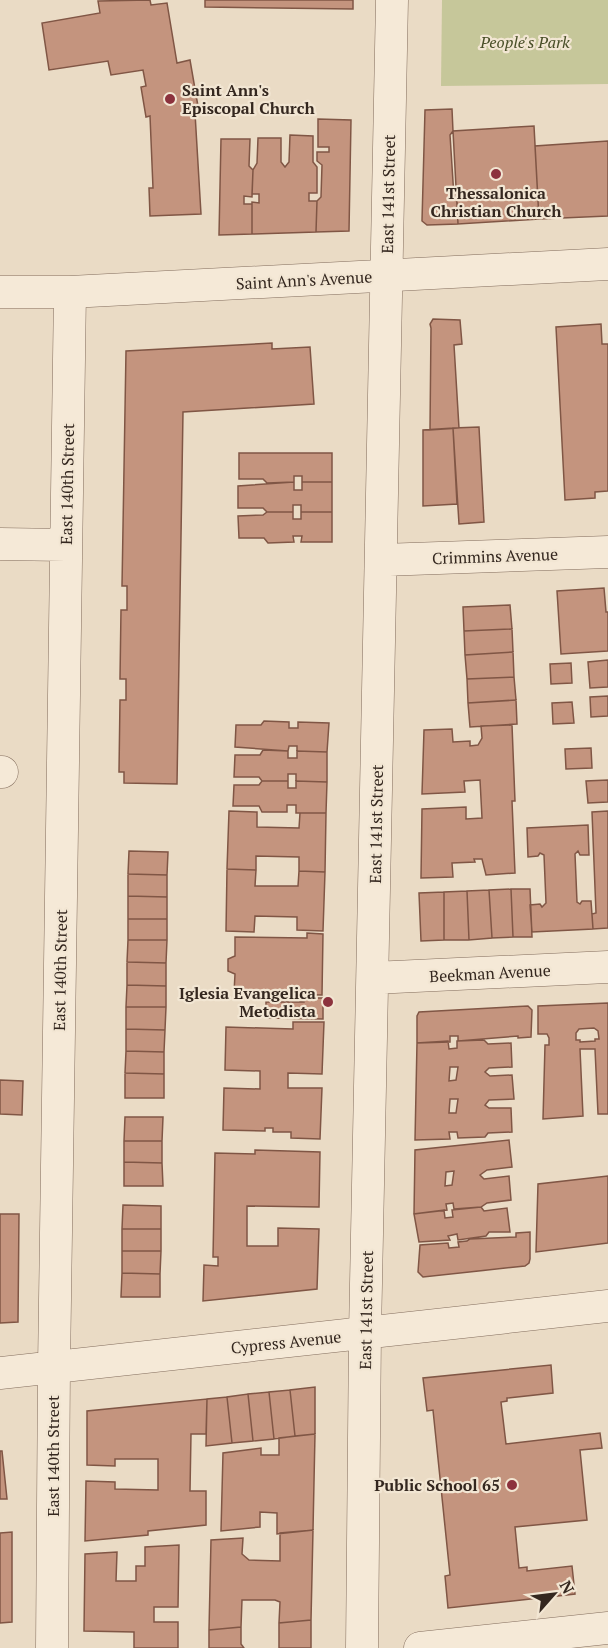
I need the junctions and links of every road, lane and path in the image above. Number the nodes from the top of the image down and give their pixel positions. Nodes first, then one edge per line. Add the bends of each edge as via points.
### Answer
1 (392, 0) edge
2 (608, 264) edge
3 (386, 276) junction
4 (0, 292) edge
5 (70, 292) junction
6 (0, 544) edge
7 (66, 545) junction
8 (608, 552) edge
9 (382, 560) junction
10 (608, 967) edge
11 (373, 978) junction
12 (608, 1306) edge
13 (365, 1333) junction
14 (54, 1367) junction
15 (0, 1373) edge
16 (608, 1629) edge
17 (52, 1648) edge
18 (362, 1648) edge
19 (420, 1648) edge

1 - 3 street, East 141st Street
2 - 3 street, Saint Ann's Avenue
3 - 5 street, Saint Ann's Avenue
3 - 9 street, East 141st Street
4 - 5 street, Saint Ann's Avenue
5 - 7 street, East 140th Street
6 - 7 street
7 - 14 street, East 140th Street
8 - 9 street, Crimmins Avenue
9 - 11 street, East 141st Street
10 - 11 street, Beekman Avenue
11 - 13 street, East 141st Street
12 - 13 street, Cypress Avenue
13 - 14 street, Cypress Avenue
13 - 18 street, East 141st Street
14 - 15 street, Cypress Avenue
14 - 17 street, East 140th Street
16 - 19 street

